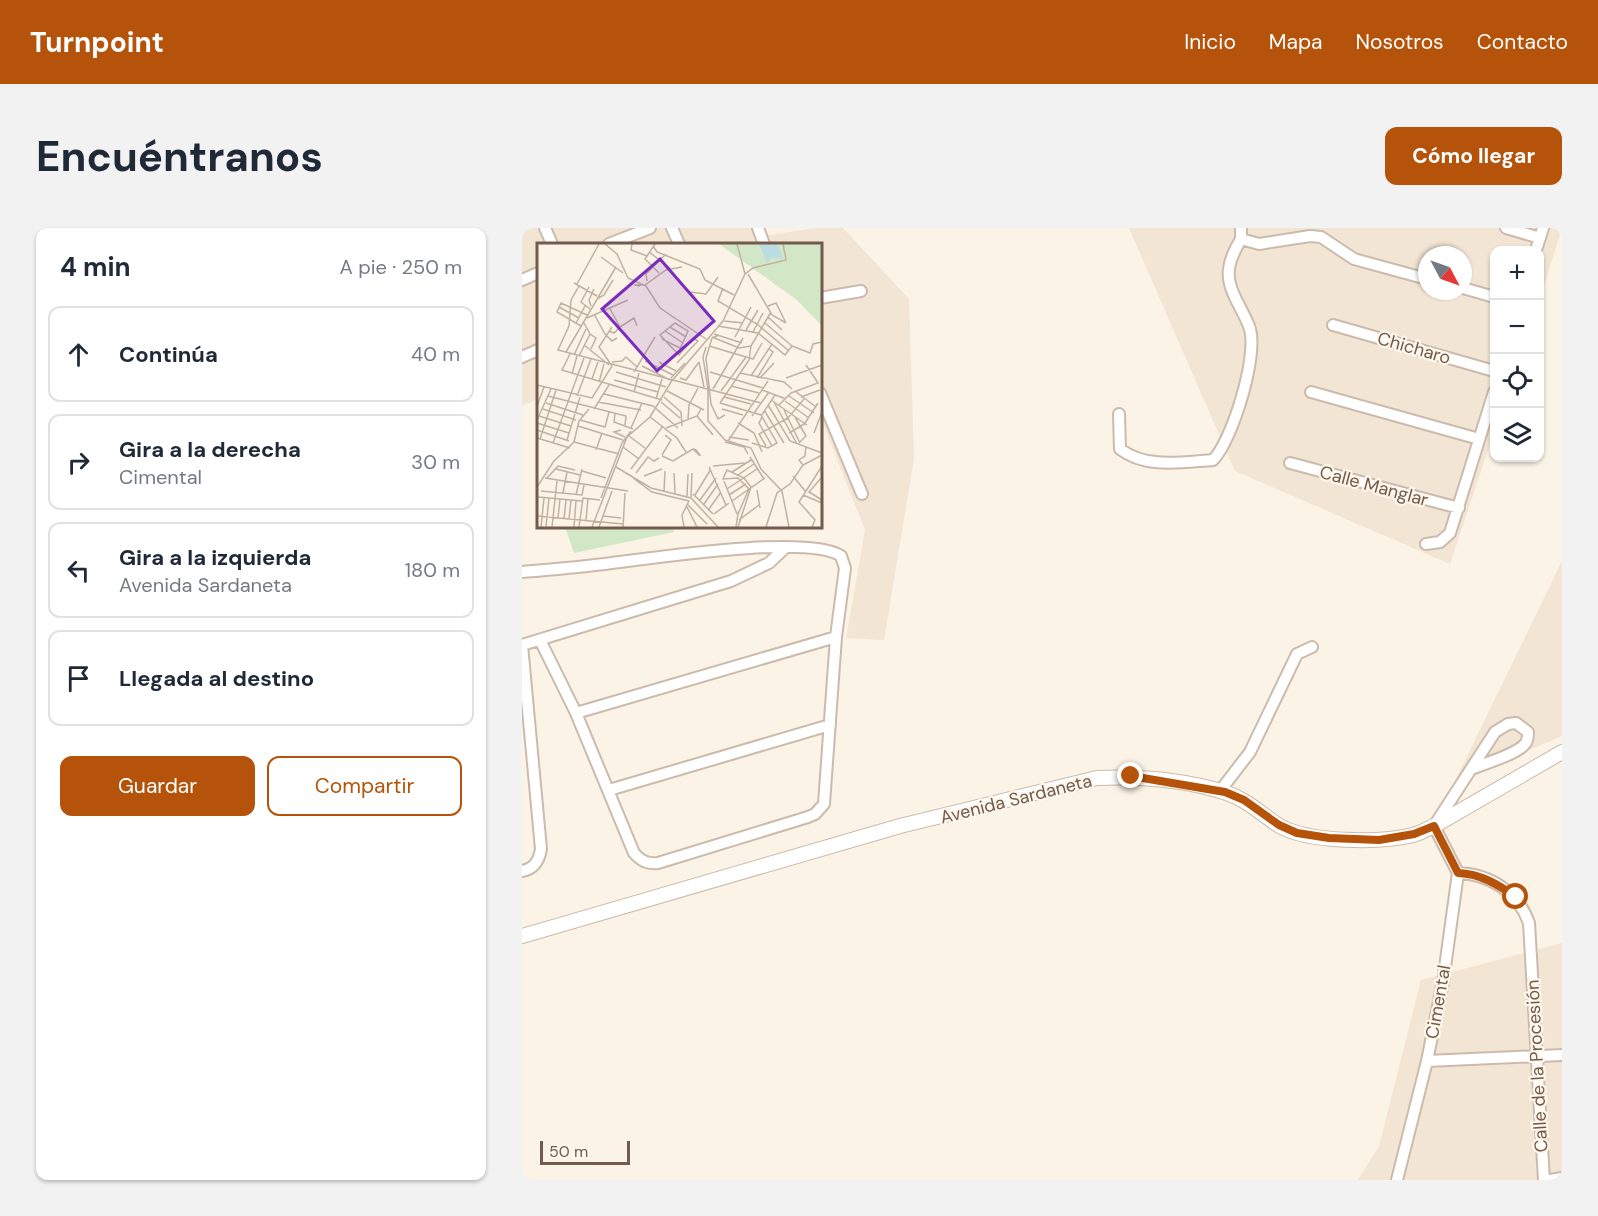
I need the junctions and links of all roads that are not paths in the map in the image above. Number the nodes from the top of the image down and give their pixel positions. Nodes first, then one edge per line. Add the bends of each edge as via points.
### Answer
1 (545, 228) edge
2 (650, 228) edge
3 (672, 228) edge
4 (758, 228) edge
5 (1506, 228) edge
6 (1241, 233) edge
7 (1542, 233) edge
8 (552, 243) edge
9 (612, 243) edge
10 (679, 243) edge
11 (764, 243) edge
12 (537, 273) edge
13 (1418, 277) edge
14 (522, 280) edge
15 (861, 291) dead end
16 (1472, 291) edge
17 (1490, 296) edge
18 (822, 298) edge
19 (1333, 326) dead end
20 (537, 350) edge
21 (522, 357) edge
22 (1490, 370) edge
23 (1311, 392) dead end
24 (822, 398) edge
25 (1490, 405) edge
26 (1119, 414) dead end
27 (1479, 439) junction
28 (1290, 463) dead end
29 (862, 494) dead end
30 (1459, 508) junction
31 (1426, 544) dead end
32 (786, 547) junction
33 (522, 572) edge
34 (836, 637) junction
35 (540, 640) junction
36 (522, 645) edge
37 (1312, 646) dead end
38 (576, 713) junction
39 (830, 725) junction
40 (1562, 752) edge
41 (1471, 769) junction
42 (609, 790) junction
43 (1220, 791) junction
44 (1434, 826) junction
45 (522, 871) edge
46 (1458, 873) junction
47 (522, 936) edge
48 (1562, 1055) edge
49 (1537, 1057) junction
50 (1427, 1060) junction
51 (1562, 1178) edge
52 (1397, 1180) edge
53 (1544, 1180) edge
54 (1550, 1180) edge

1 - 8 street
2 - 9 street
3 - 10 street
4 - 11 street
5 - 7 street
6 - 13 street via 1259,244 1321,237 1354,259
6 - 26 street via 1228,270 1250,331 1250,345 1246,384 1221,451 1213,460 1159,463 1129,456 1120,449
12 - 14 street
15 - 18 street
16 - 17 street
19 - 22 street, Chicharo
20 - 21 street
23 - 27 street
24 - 29 street
25 - 27 street
27 - 30 street
28 - 30 street, Calle Manglar
30 - 31 street via 1450,533 1440,542
32 - 33 street
32 - 34 street via 826,549 844,561
32 - 35 street via 769,563 731,581
34 - 38 street
34 - 39 street
35 - 36 street
35 - 38 street
36 - 45 street via 541,849 535,864
37 - 43 street via 1297,654 1250,752
38 - 42 street
39 - 42 street
39 - 42 street via 824,804 815,814 658,863 649,864 634,853
40 - 44 street, Avenida Sardaneta
41 - 41 street via 1524,746 1528,732 1516,723 1495,732
41 - 44 street
43 - 44 street, Avenida Sardaneta via 1244,800 1279,825 1308,835 1379,840
43 - 47 street, Avenida Sardaneta via 1131,776 1097,778 900,826
44 - 46 street
46 - 49 street, Calle de la Procesión via 1484,877 1516,897 1524,909 1529,923
46 - 50 street, Cimental via 1443,982
48 - 49 street
49 - 50 street
49 - 53 street, Calle de la Procesión
50 - 52 street, Cimental
51 - 54 street

